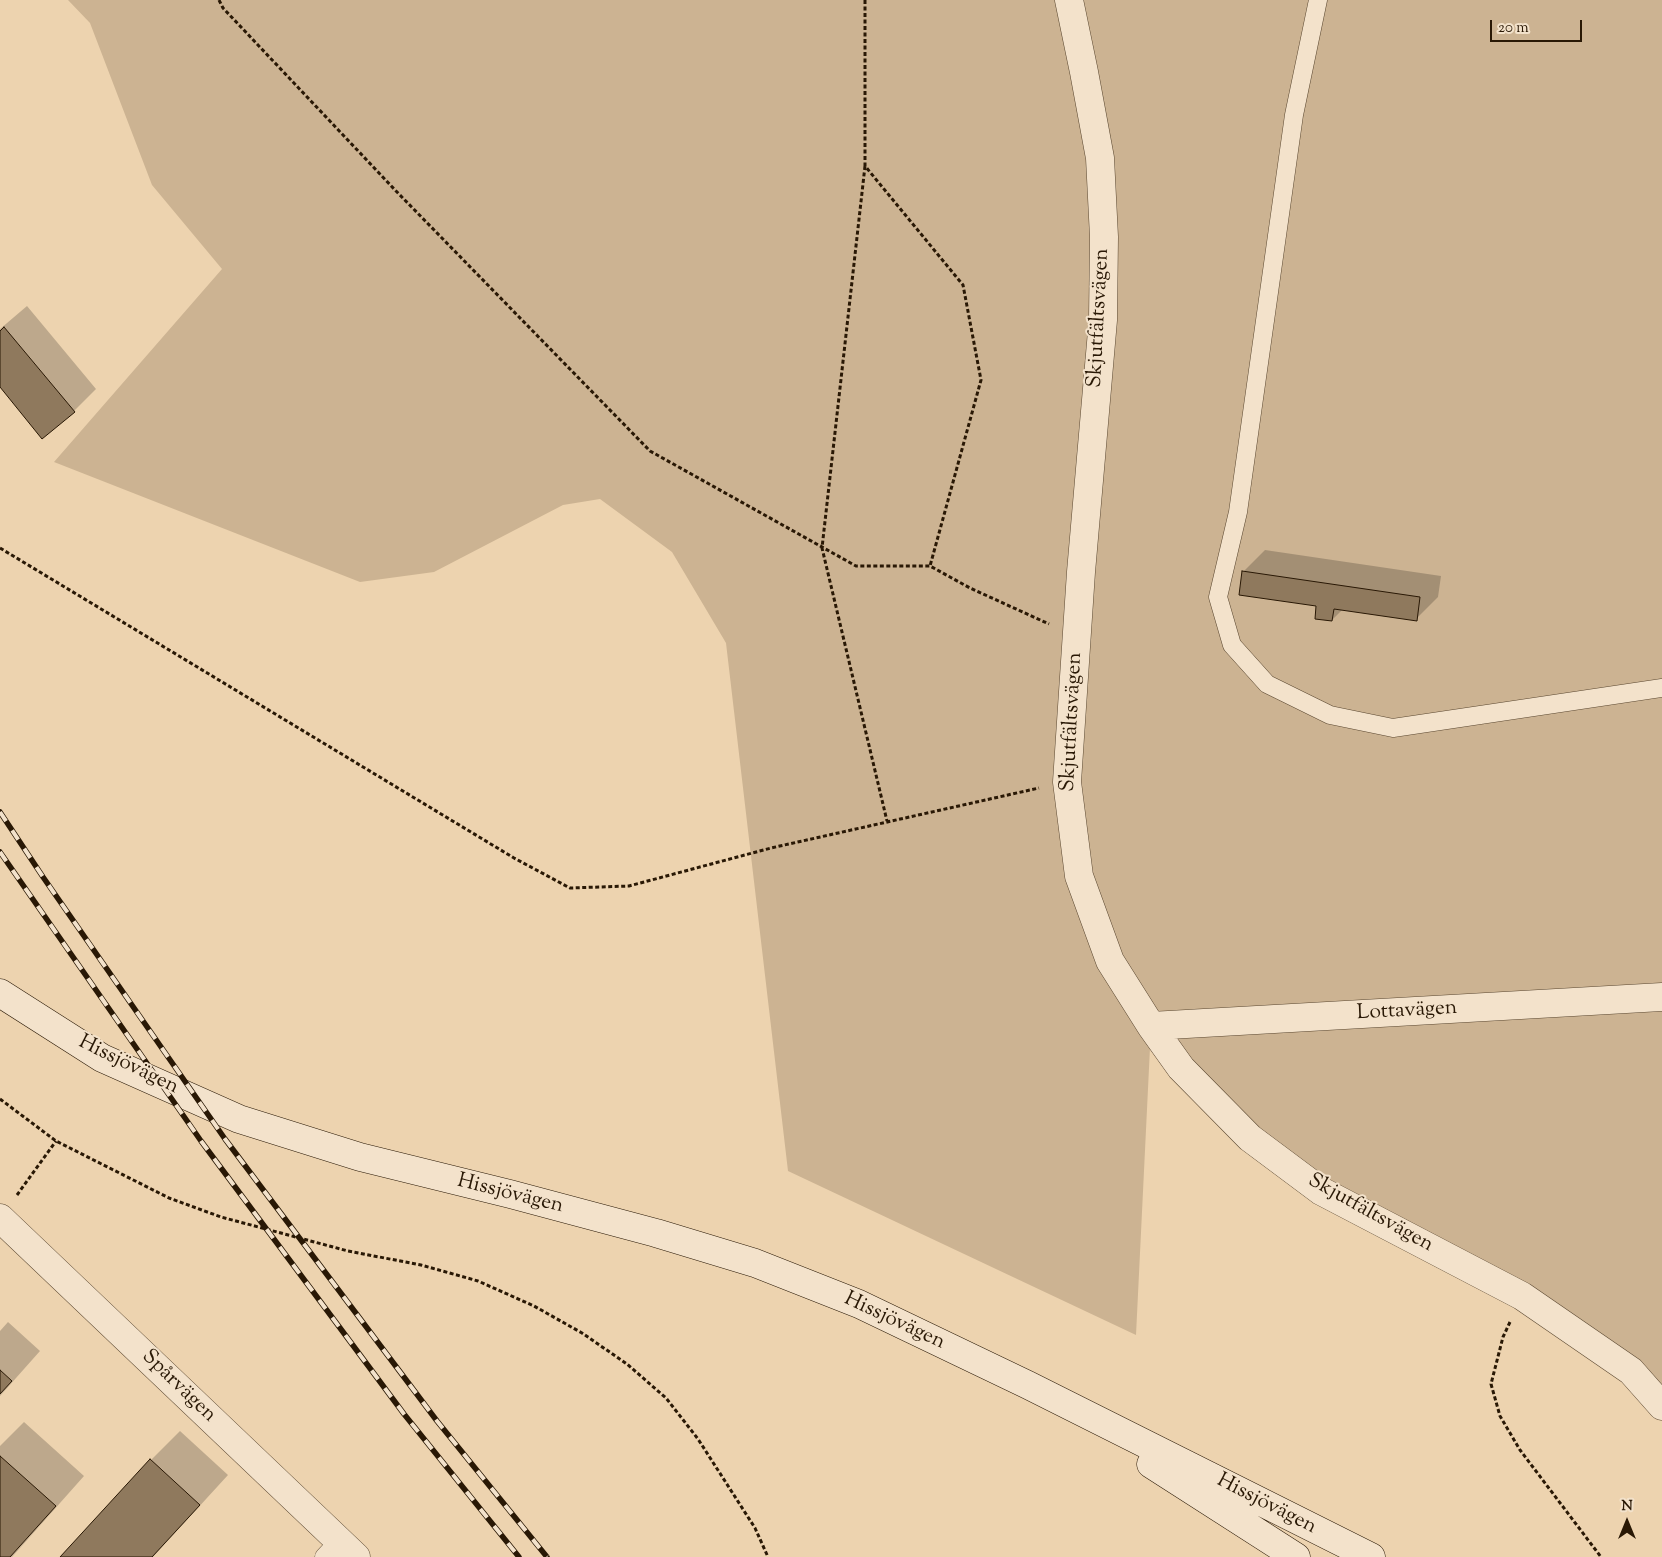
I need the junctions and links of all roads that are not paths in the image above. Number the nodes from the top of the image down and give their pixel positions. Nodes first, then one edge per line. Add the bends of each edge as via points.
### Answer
1 (1069, 0) edge
2 (1318, 0) edge
3 (1662, 688) edge
4 (0, 994) edge
5 (1662, 997) edge
6 (1151, 1026) junction
7 (7, 1208) edge
8 (1028, 1385) junction
9 (1662, 1406) edge
10 (339, 1552) edge
11 (1296, 1557) edge
12 (1371, 1557) edge

1 - 6 street, Skjutfältsvägen via 1100,158 1104,237 1103,320 1067,782 1079,876 1110,961
2 - 3 lane via 1294,114 1238,512 1218,597 1232,645 1267,684 1330,715 1392,728
4 - 8 street, Hissjövägen via 102,1058 239,1119 360,1158 510,1194 755,1263 859,1304
5 - 6 street, Lottavägen
6 - 9 street, Skjutfältsvägen via 1181,1068 1250,1138 1321,1191 1522,1296 1631,1371
7 - 10 street, Spårvägen
8 - 11 street, Hissjövägen
8 - 12 street, Hissjövägen

